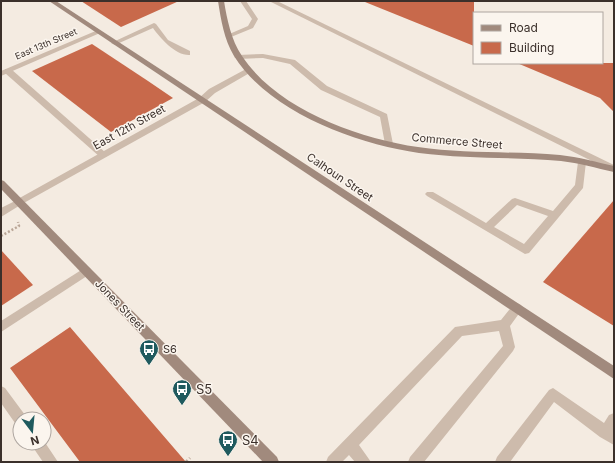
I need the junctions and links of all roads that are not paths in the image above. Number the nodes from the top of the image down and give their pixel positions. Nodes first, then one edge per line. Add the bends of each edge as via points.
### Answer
1 (52, 1) edge
2 (221, 1) edge
3 (243, 1) edge
4 (272, 1) edge
5 (98, 32) junction
6 (229, 36) junction
7 (115, 43) junction
8 (187, 53) dead end
9 (238, 57) junction
10 (249, 71) junction
11 (4, 72) edge
12 (202, 100) junction
13 (389, 144) junction
14 (103, 155) junction
15 (582, 162) junction
16 (614, 169) edge
17 (1, 183) edge
18 (430, 194) dead end
19 (19, 202) junction
20 (1, 213) edge
21 (554, 215) junction
22 (487, 228) junction
23 (86, 271) junction
24 (517, 308) junction
25 (504, 325) junction
26 (1, 327) edge
27 (614, 373) edge
28 (1, 392) edge
29 (14, 411) edge
30 (614, 419) edge
31 (610, 435) edge
32 (350, 445) junction
33 (43, 451) edge
34 (51, 462) edge
35 (272, 462) edge
36 (333, 462) edge
37 (364, 462) edge
38 (415, 462) edge
39 (502, 462) edge

1 - 5 street, Calhoun Street
2 - 6 street, Commerce Street
3 - 6 street via 255,19 251,27
4 - 16 street
5 - 7 street, Calhoun Street
5 - 11 street, East 13th Street
6 - 9 street, Commerce Street
7 - 8 street via 154,25 166,41
7 - 12 street, Calhoun Street
9 - 10 street, Commerce Street
9 - 13 street via 263,56 292,62 324,88 384,116
10 - 12 street, East 12th Street via 212,91
10 - 13 street, Commerce Street via 282,100 311,116
11 - 14 street
12 - 14 street, East 12th Street
12 - 24 street, Calhoun Street
13 - 15 street, Commerce Street via 447,153 538,157
14 - 19 street, East 12th Street
15 - 16 street, Commerce Street
15 - 21 street via 580,186
17 - 19 street, Jones Street
18 - 22 street
19 - 20 street, East 12th Street
19 - 23 street, Jones Street
21 - 22 street via 515,201
21 - 22 street via 525,250
23 - 26 street
23 - 35 street, Jones Street
24 - 25 street
24 - 27 street, Calhoun Street
25 - 32 street via 459,331
25 - 38 street via 509,347
28 - 29 street
30 - 31 street
31 - 39 street via 553,394
32 - 36 street
32 - 37 street
33 - 34 street

